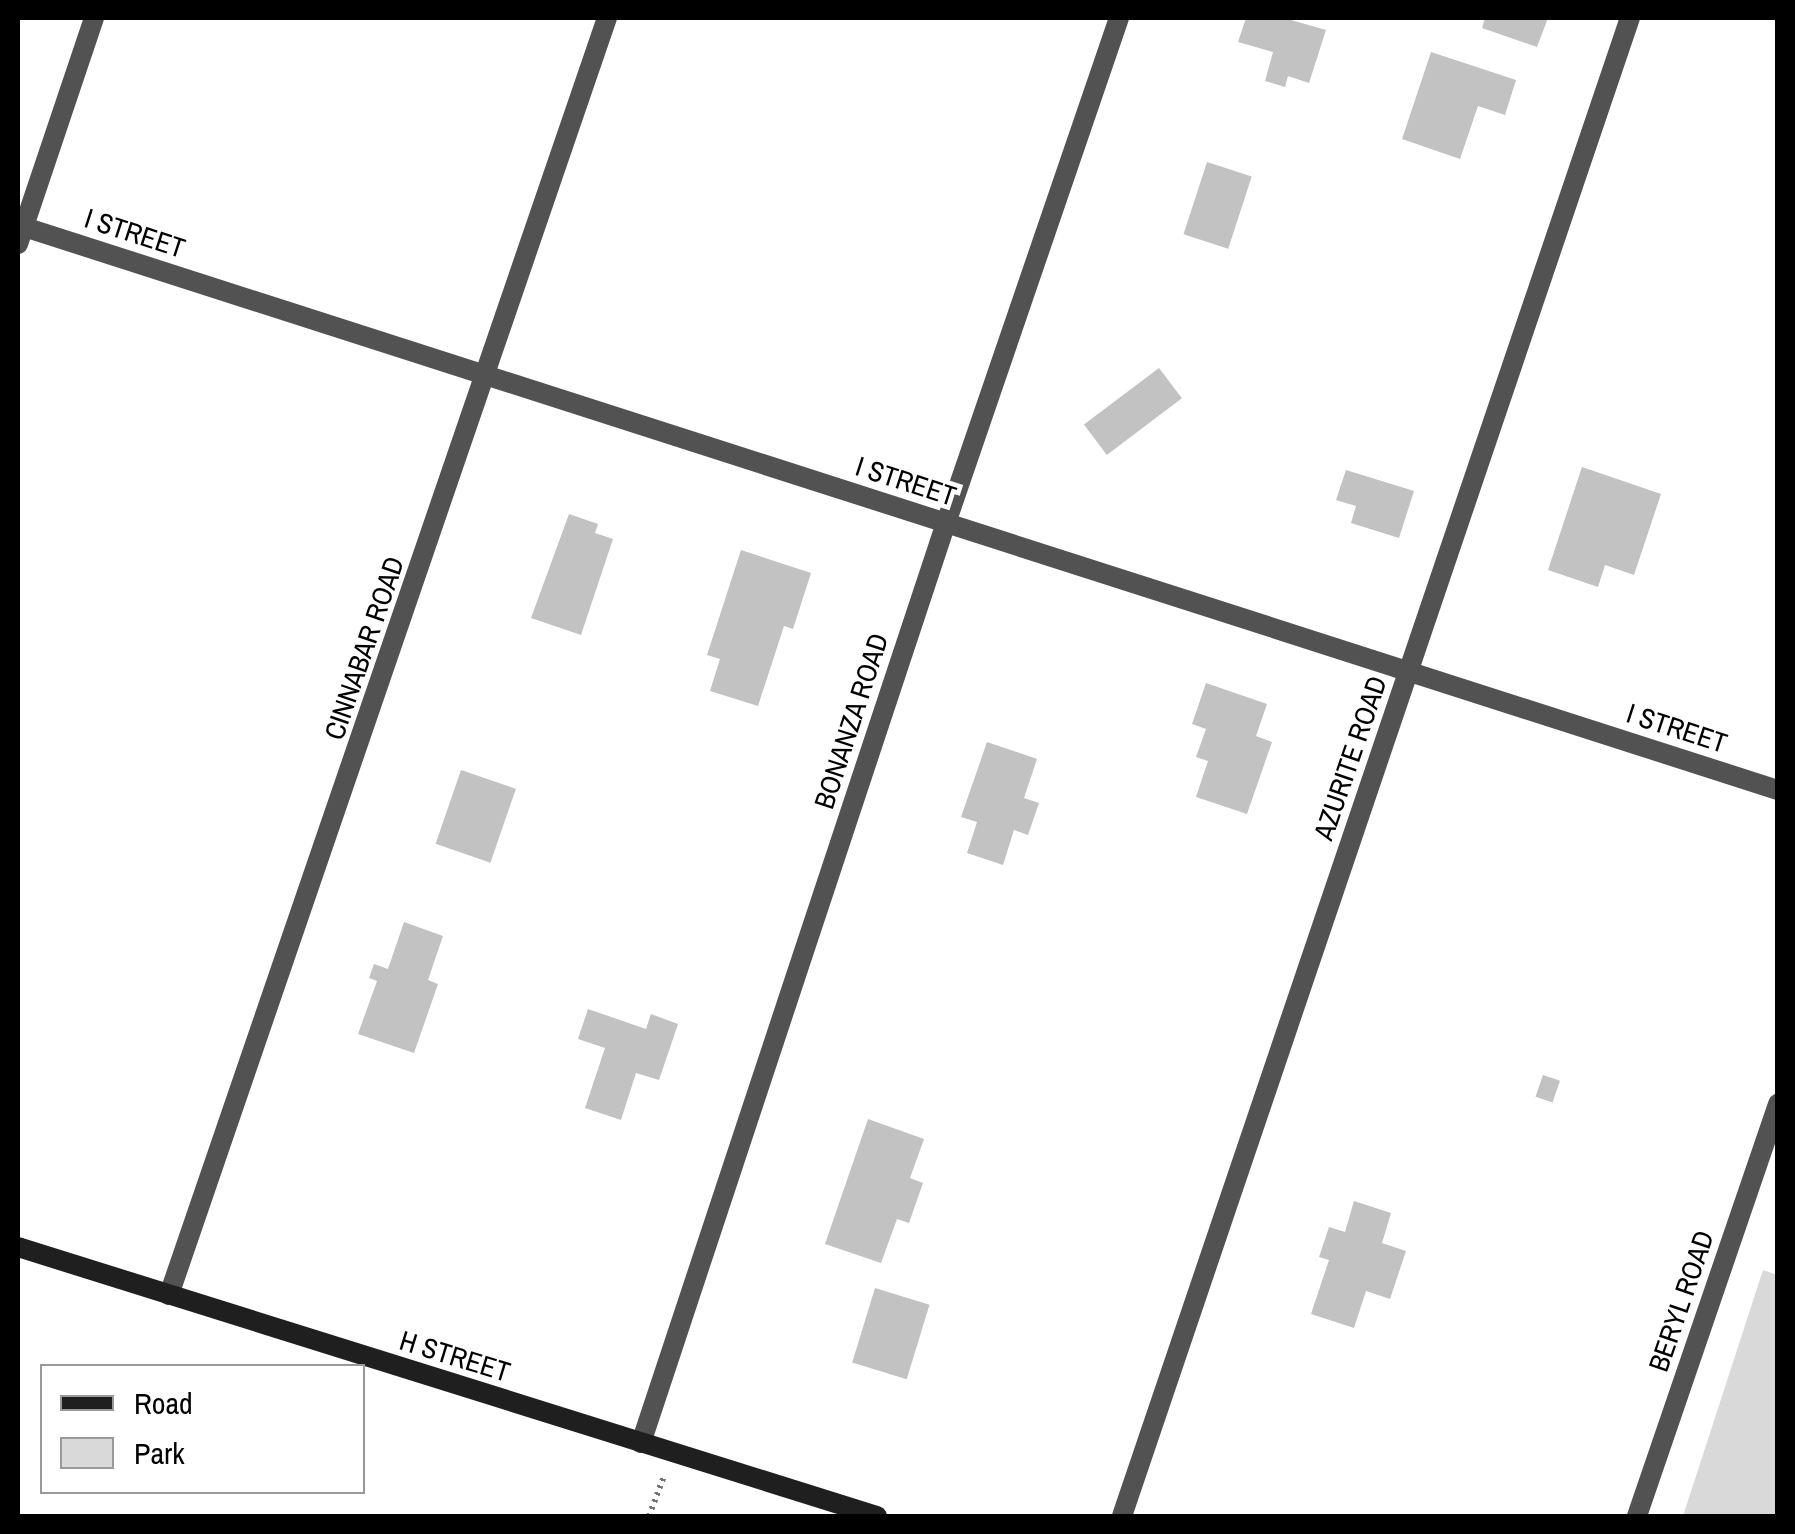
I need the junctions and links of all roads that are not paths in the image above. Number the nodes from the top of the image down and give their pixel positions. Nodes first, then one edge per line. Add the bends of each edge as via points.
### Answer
1 (94, 18) edge
2 (607, 18) edge
3 (1119, 18) edge
4 (1630, 18) edge
5 (19, 232) edge
6 (488, 376) junction
7 (946, 522) junction
8 (1409, 671) junction
9 (1778, 790) edge
10 (1778, 1103) edge
11 (18, 1247) edge
12 (169, 1295) junction
13 (641, 1443) junction
14 (877, 1516) edge
15 (1122, 1516) edge
16 (1637, 1516) edge

1 - 5 street
2 - 6 street, CINNABAR ROAD
3 - 7 street, BONANZA ROAD
4 - 8 street, AZURITE ROAD
5 - 6 street, I STREET
6 - 7 street, I STREET
6 - 12 street, CINNABAR ROAD
7 - 8 street, I STREET
7 - 13 street, BONANZA ROAD
8 - 9 street, I STREET
8 - 15 street, AZURITE ROAD
10 - 16 street, BERYL ROAD
11 - 12 street, H STREET
12 - 13 street, H STREET
13 - 14 street, H STREET

